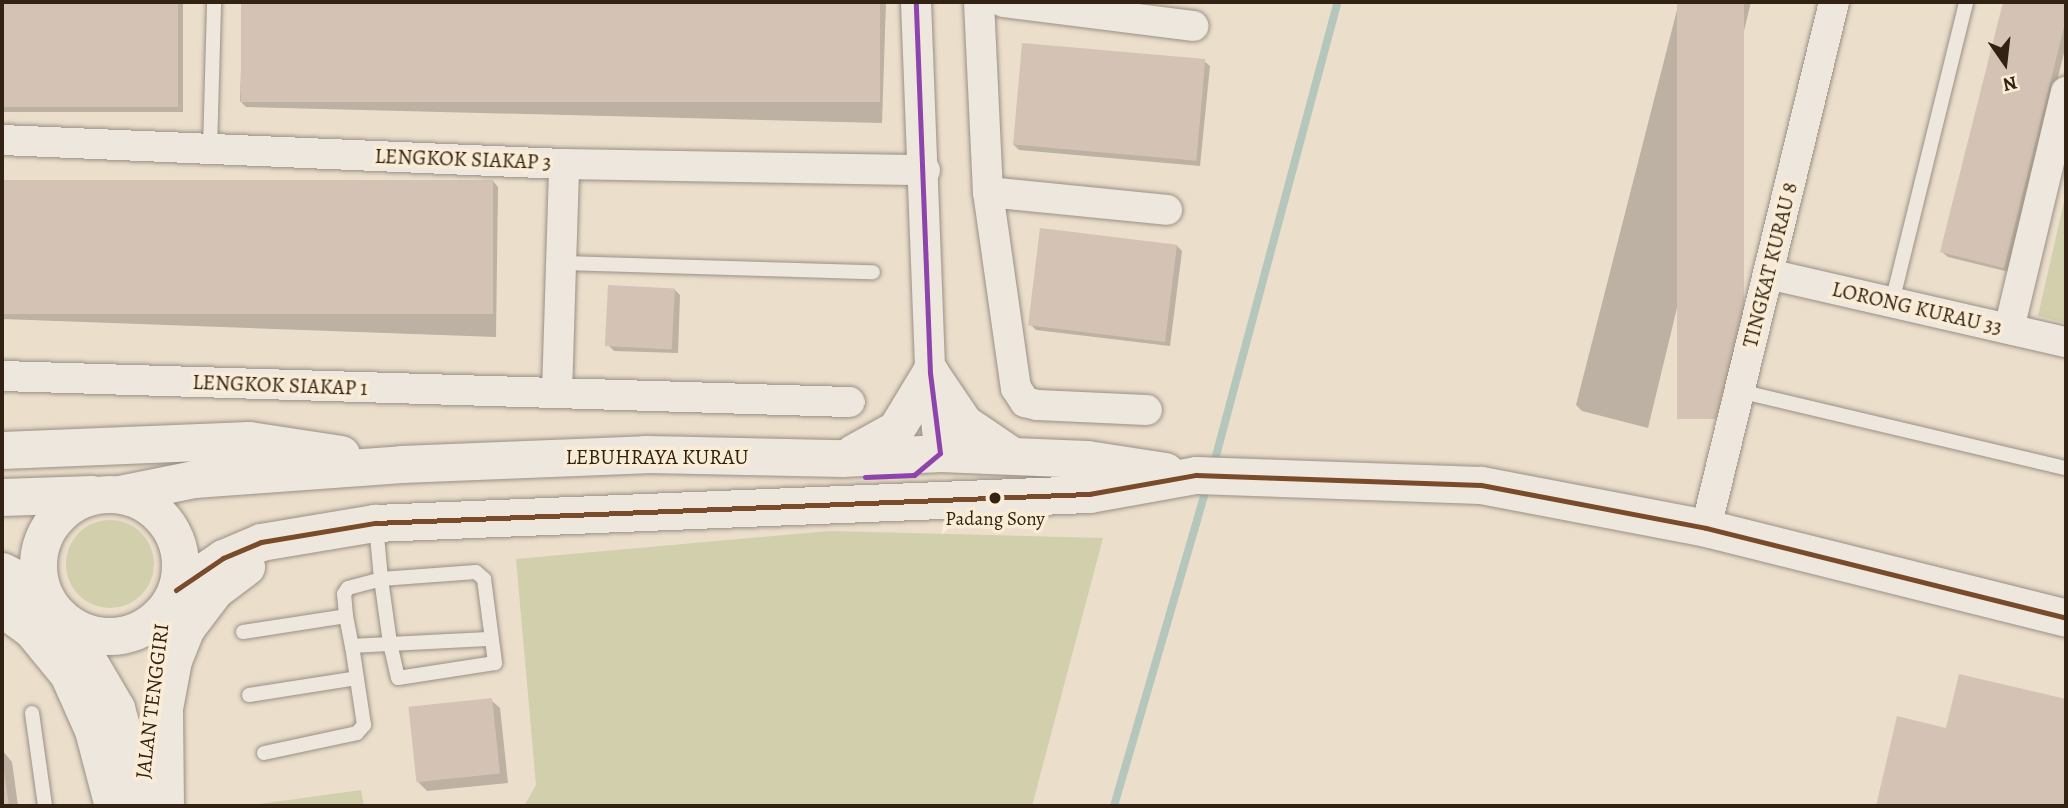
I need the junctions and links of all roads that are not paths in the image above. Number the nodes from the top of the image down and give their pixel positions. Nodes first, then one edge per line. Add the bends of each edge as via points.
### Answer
1 (215, 2) edge
2 (916, 2) edge
3 (979, 2) edge
4 (1003, 2) edge
5 (1834, 2) edge
6 (1966, 2) edge
7 (1194, 26) dead end
8 (2066, 92) edge
9 (2, 140) edge
10 (210, 149) junction
11 (564, 164) junction
12 (925, 170) junction
13 (988, 192) junction
14 (1167, 210) dead end
15 (562, 263) junction
16 (873, 272) dead end
17 (1768, 274) junction
18 (1892, 302) junction
19 (2008, 329) junction
20 (2066, 342) edge
21 (930, 373) junction
22 (2, 376) edge
23 (1739, 391) junction
24 (557, 393) junction
25 (850, 402) dead end
26 (1147, 410) dead end
27 (2, 450) edge
28 (940, 453) junction
29 (645, 454) junction
30 (1011, 456) junction
31 (842, 458) junction
32 (401, 464) junction
33 (2066, 468) edge
34 (1195, 475) junction
35 (108, 494) junction
36 (2, 496) edge
37 (766, 506) junction
38 (646, 512) junction
39 (375, 523) junction
40 (1706, 528) junction
41 (333, 529) junction
42 (2, 571) edge
43 (381, 579) junction
44 (41, 591) junction
45 (170, 600) junction
46 (2, 607) edge
47 (346, 616) junction
48 (2066, 618) edge
49 (66, 623) junction
50 (243, 632) dead end
51 (491, 639) junction
52 (390, 643) junction
53 (352, 646) junction
54 (357, 678) junction
55 (249, 695) dead end
56 (32, 713) dead end
57 (264, 753) dead end
58 (140, 802) edge
59 (45, 806) edge

1 - 10 lane
2 - 12 street
3 - 13 street
4 - 7 street
5 - 17 street, TINGKAT KURAU 8
6 - 18 lane
8 - 19 street
9 - 10 street, LENGKOK SIAKAP 3
10 - 11 street, LENGKOK SIAKAP 3
11 - 12 street, LENGKOK SIAKAP 3
11 - 15 street
12 - 21 street
13 - 14 street
13 - 26 street via 1016,388 1026,402
15 - 16 lane
15 - 24 street
17 - 18 street, LORONG KURAU 33
17 - 23 street, TINGKAT KURAU 8
18 - 19 street, LORONG KURAU 33
19 - 20 street, LORONG KURAU 33
21 - 28 street
21 - 30 street via 964,423
21 - 31 street via 896,429
22 - 24 street, LENGKOK SIAKAP 1
23 - 33 lane
23 - 40 street, TINGKAT KURAU 8
24 - 25 street, LENGKOK SIAKAP 1
27 - 32 street via 249,440
28 - 30 street, LEBUHRAYA KURAU
28 - 31 street, LEBUHRAYA KURAU
28 - 37 street via 914,475 830,479 796,489
29 - 31 street, LEBUHRAYA KURAU
29 - 32 street, LEBUHRAYA KURAU
29 - 38 street via 666,465 671,490 665,503
30 - 34 street, LEBUHRAYA KURAU via 1087,458
32 - 35 street, LEBUHRAYA KURAU via 194,479
34 - 37 street, LEBUHRAYA KURAU via 1089,494
34 - 40 street, LEBUHRAYA KURAU via 1481,485
35 - 36 street
35 - 44 street via 73,503 54,519 41,541 37,565
35 - 45 street via 140,500 171,529 181,569
37 - 38 street, LEBUHRAYA KURAU
38 - 39 street, LEBUHRAYA KURAU
39 - 41 street, LEBUHRAYA KURAU
39 - 43 lane
40 - 48 street, LEBUHRAYA KURAU
41 - 45 street, LEBUHRAYA KURAU via 261,542 223,558
41 - 58 street via 253,562 215,590 186,628 173,660
42 - 44 street
43 - 47 lane via 348,588 344,594
43 - 51 lane via 475,572 484,579
43 - 52 lane
44 - 49 street
45 - 49 street via 143,628 117,636 90,634
45 - 58 street, JALAN TENGGIRI via 152,668
46 - 58 street via 31,629 68,674 93,730
47 - 50 lane
47 - 53 lane
49 - 58 street, JALAN TENGGIRI via 116,708
51 - 52 lane
51 - 52 lane via 495,663 398,678
52 - 53 lane
53 - 54 lane
54 - 55 lane
54 - 57 lane via 364,725 357,733
56 - 59 lane

